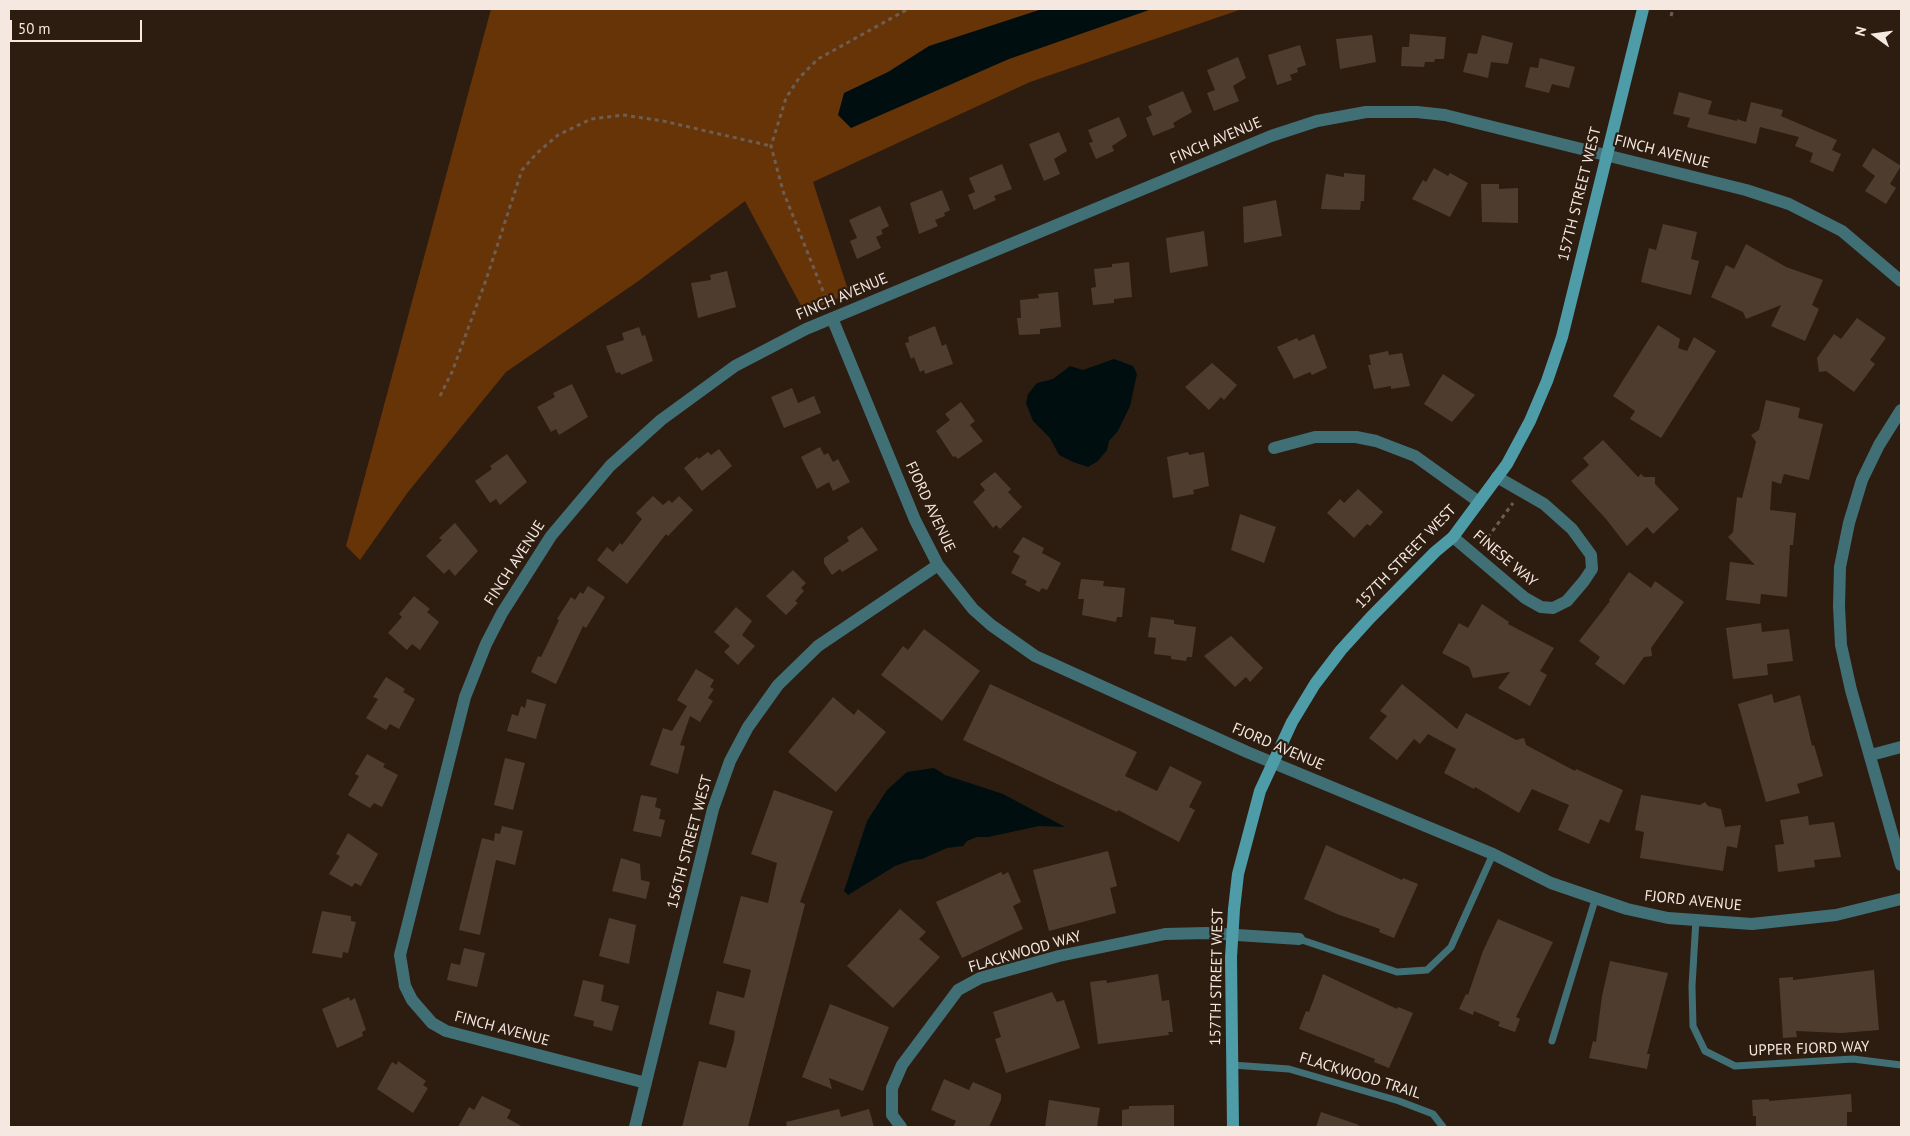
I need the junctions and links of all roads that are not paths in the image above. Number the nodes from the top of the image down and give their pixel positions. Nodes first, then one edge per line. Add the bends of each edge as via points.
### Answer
1 (1643, 9) edge
2 (1606, 155) junction
3 (1901, 281) edge
4 (832, 318) junction
5 (1901, 410) edge
6 (1274, 448) dead end
7 (1497, 477) junction
8 (1479, 502) junction
9 (1452, 537) junction
10 (938, 565) junction
11 (1901, 747) edge
12 (1871, 755) junction
13 (1273, 762) junction
14 (1493, 854) junction
15 (1901, 865) edge
16 (1901, 898) edge
17 (1595, 900) junction
18 (1696, 919) junction
19 (1232, 934) junction
20 (1299, 938) joint
21 (1552, 1041) dead end
22 (1232, 1065) junction
23 (1901, 1065) edge
24 (646, 1083) junction
25 (635, 1127) edge
26 (901, 1127) edge
27 (1233, 1127) edge
28 (1443, 1127) edge

1 - 2 street, 157TH STREET WEST
2 - 3 street, FINCH AVENUE via 1746,190 1788,204 1842,231
2 - 4 street, FINCH AVENUE via 1445,115 1394,111 1338,116 1271,136
2 - 7 street, 157TH STREET WEST via 1562,337 1530,421
4 - 10 street, FJORD AVENUE via 915,520
4 - 24 street, FINCH AVENUE via 736,366 688,398 610,466 551,536 502,613 465,697 403,939 400,955 404,986 432,1023 461,1037
5 - 12 street via 1862,480 1848,523 1840,567 1841,645
6 - 8 street via 1315,437 1356,437 1376,441 1415,456
7 - 8 street, 157TH STREET WEST
7 - 9 street, FINESE WAY via 1544,504 1572,530 1591,555 1592,569 1584,581 1567,601 1553,608 1541,608
8 - 9 street, 157TH STREET WEST
9 - 13 street, 157TH STREET WEST via 1341,650 1315,684
10 - 13 street, FJORD AVENUE via 991,625 1035,656
10 - 24 street, 156TH STREET WEST via 818,646 778,685 748,726 730,761 713,809
11 - 12 street
12 - 15 street
13 - 14 street, FJORD AVENUE
13 - 19 street, 157TH STREET WEST via 1255,807 1240,866
14 - 17 street, FJORD AVENUE via 1551,883
14 - 20 lane via 1451,947 1427,970 1396,972
16 - 18 street, FJORD AVENUE via 1836,915 1794,921 1752,924
17 - 18 street, FJORD AVENUE via 1660,916
17 - 21 lane
18 - 23 lane, UPPER FJORD WAY via 1693,1026 1705,1051 1735,1066 1853,1059
19 - 20 street, FLACKWOOD WAY
19 - 22 street, 157TH STREET WEST
19 - 26 street, FLACKWOOD WAY via 1165,934 1059,956 980,978 958,990 902,1065 892,1088 892,1115
22 - 27 street, 157TH STREET WEST
22 - 28 lane, FLACKWOOD TRAIL via 1289,1069 1399,1101 1433,1114
24 - 25 street, 156TH STREET WEST

